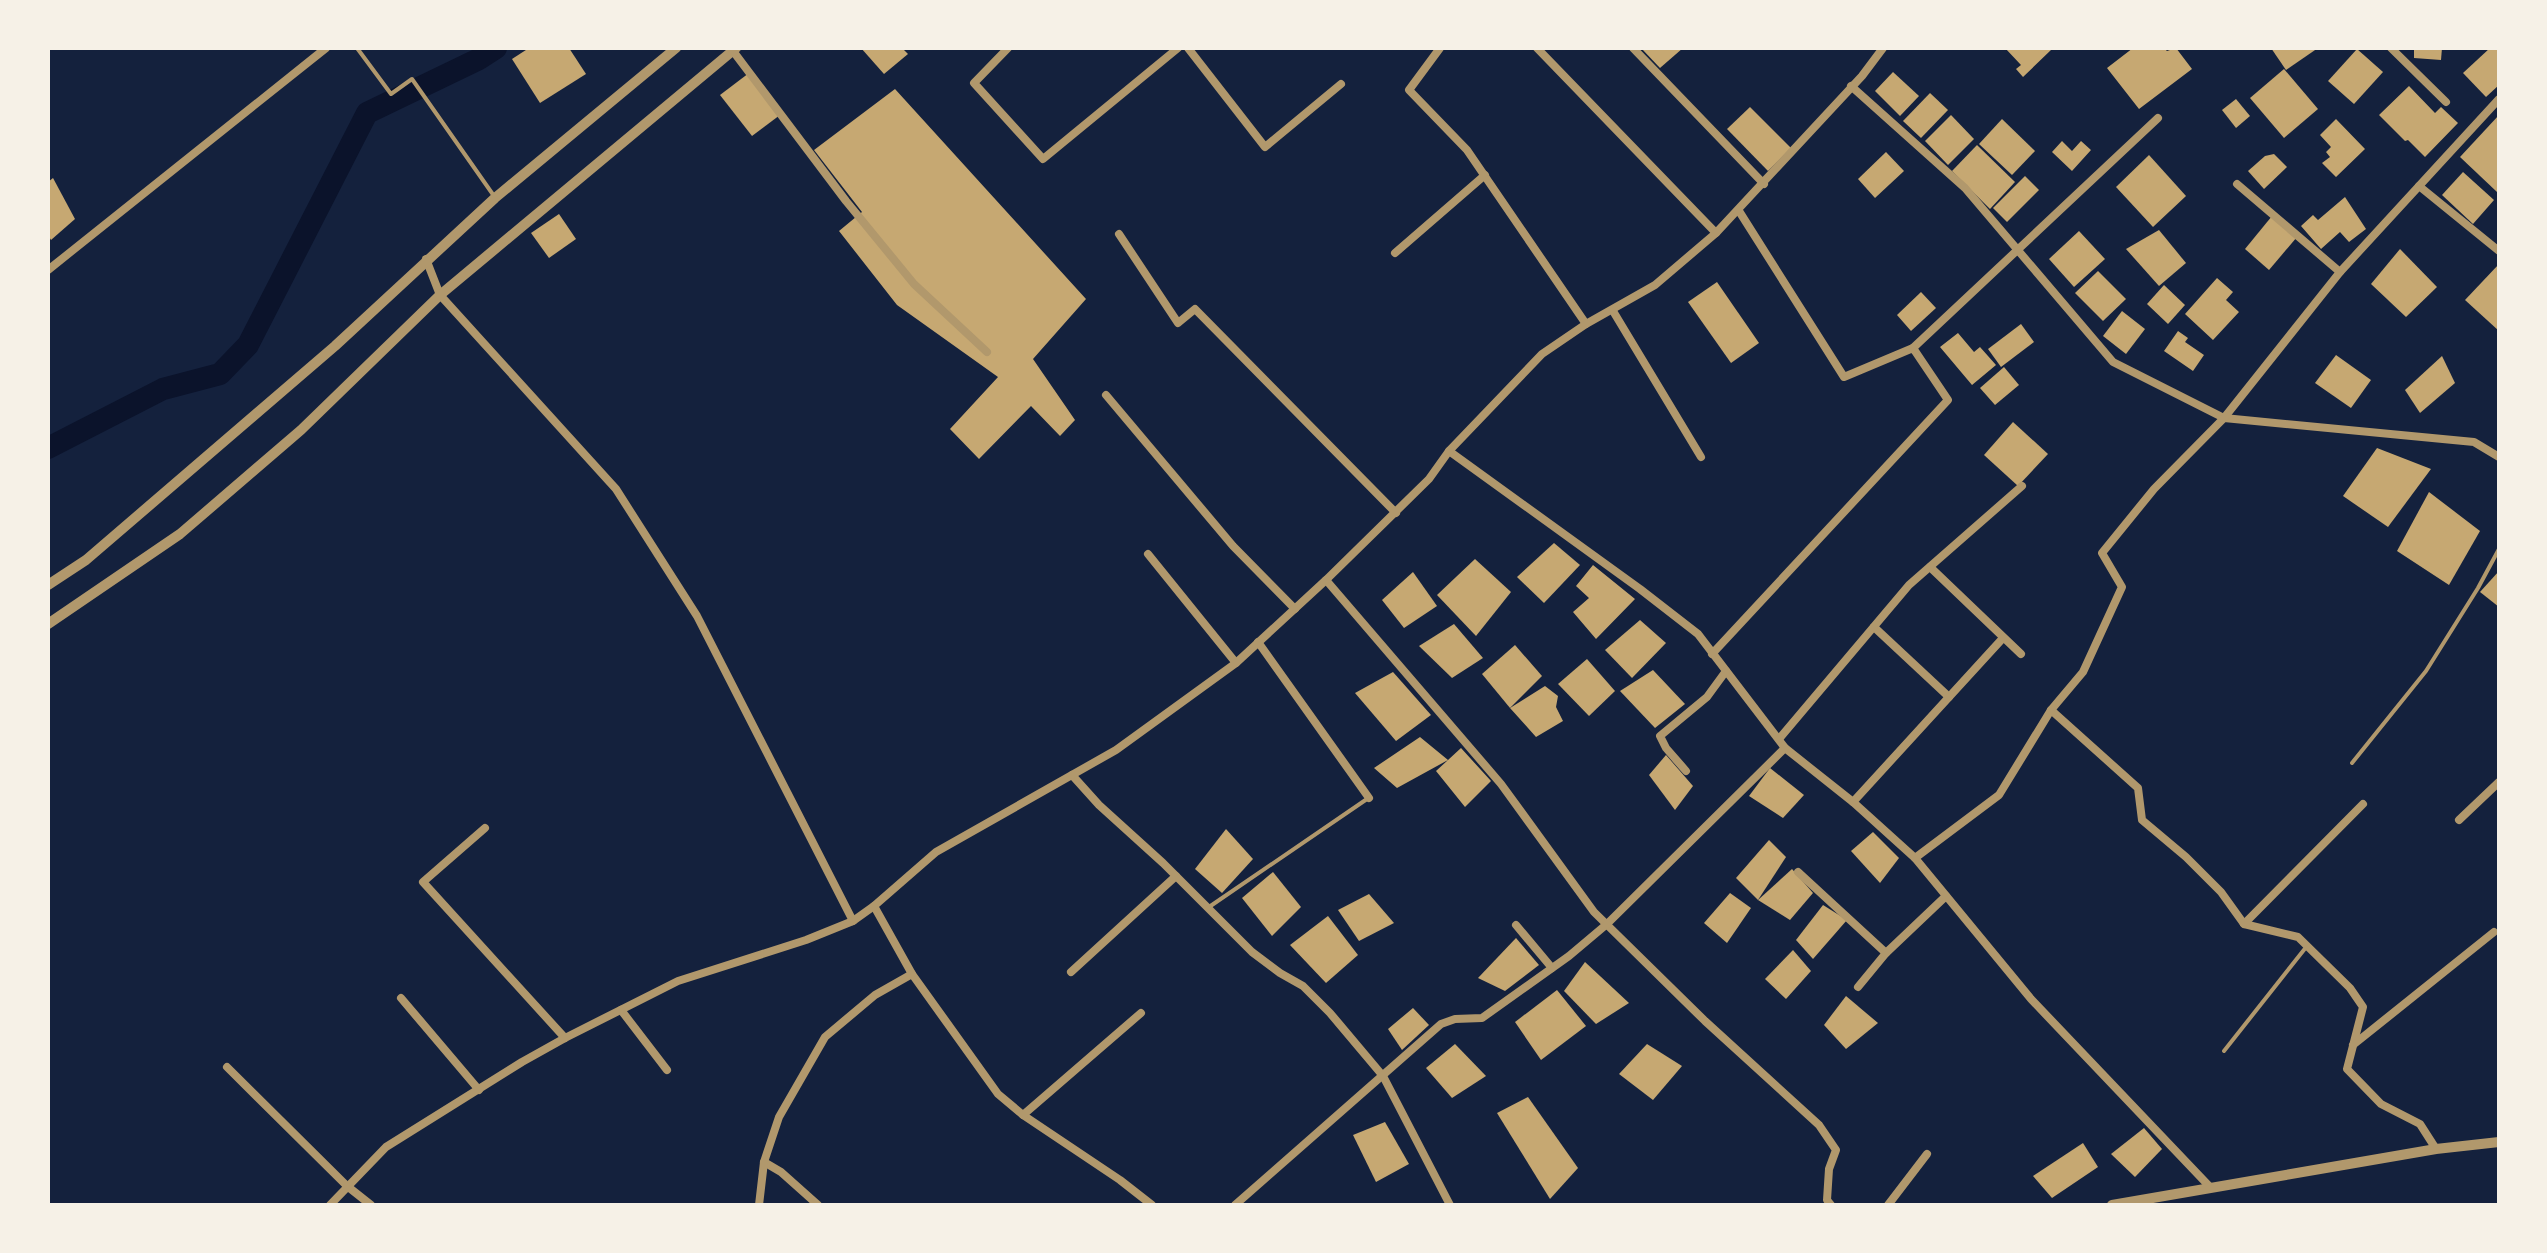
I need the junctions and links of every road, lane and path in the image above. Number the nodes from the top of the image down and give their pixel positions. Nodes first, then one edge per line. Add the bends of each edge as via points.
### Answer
1 (326, 48) edge
2 (357, 48) edge
3 (676, 48) edge
4 (1008, 48) edge
5 (1178, 48) edge
6 (1188, 48) edge
7 (1440, 48) edge
8 (1537, 48) edge
9 (1633, 48) edge
10 (1883, 48) edge
11 (2391, 48) edge
12 (733, 49) edge
13 (1341, 84) dead end
14 (1851, 86) junction
15 (2499, 99) edge
16 (2446, 102) dead end
17 (2158, 118) dead end
18 (1485, 175) junction
19 (1764, 184) junction
20 (2237, 184) dead end
21 (2419, 186) junction
22 (495, 198) junction
23 (1739, 211) junction
24 (1716, 233) junction
25 (1119, 234) dead end
26 (2018, 250) junction
27 (2499, 251) edge
28 (1395, 253) dead end
29 (426, 259) junction
30 (48, 270) edge
31 (2340, 272) junction
32 (440, 295) junction
33 (1613, 311) junction
34 (1586, 324) junction
35 (1913, 348) junction
36 (987, 352) dead end
37 (1106, 395) dead end
38 (2224, 418) junction
39 (1449, 451) junction
40 (1701, 457) dead end
41 (2499, 457) edge
42 (2022, 486) dead end
43 (1396, 513) junction
44 (2499, 549) edge
45 (1148, 554) dead end
46 (1930, 567) junction
47 (1326, 580) junction
48 (48, 585) edge
49 (1295, 609) junction
50 (48, 624) edge
51 (1874, 627) junction
52 (2003, 638) junction
53 (1258, 642) junction
54 (1712, 654) junction
55 (2021, 654) dead end
56 (1236, 663) junction
57 (1726, 671) junction
58 (1949, 697) junction
59 (2051, 710) junction
60 (1779, 739) junction
61 (1785, 748) junction
62 (2352, 763) dead end
63 (1686, 771) dead end
64 (1072, 775) junction
65 (2499, 782) edge
66 (1369, 798) joint
67 (1853, 802) junction
68 (2363, 804) dead end
69 (2459, 820) dead end
70 (485, 828) dead end
71 (1915, 858) junction
72 (1798, 872) dead end
73 (1176, 876) junction
74 (1946, 896) junction
75 (874, 906) junction
76 (1207, 908) junction
77 (853, 921) junction
78 (1607, 924) junction
79 (2244, 924) junction
80 (1516, 925) dead end
81 (2494, 932) dead end
82 (2307, 946) junction
83 (1886, 953) junction
84 (1552, 968) junction
85 (1071, 972) dead end
86 (912, 974) junction
87 (1858, 987) dead end
88 (401, 998) dead end
89 (621, 1010) junction
90 (1141, 1013) dead end
91 (565, 1038) junction
92 (2353, 1046) junction
93 (2224, 1051) dead end
94 (227, 1067) dead end
95 (667, 1070) dead end
96 (1383, 1076) junction
97 (479, 1090) junction
98 (1023, 1115) junction
99 (2499, 1142) edge
100 (2436, 1149) junction
101 (1927, 1154) dead end
102 (764, 1162) junction
103 (347, 1186) junction
104 (2210, 1187) junction
105 (330, 1205) edge
106 (371, 1205) edge
107 (759, 1205) edge
108 (818, 1205) edge
109 (1152, 1205) edge
110 (1235, 1205) edge
111 (1450, 1205) edge
112 (1831, 1205) edge
113 (1888, 1205) edge
114 (2112, 1205) edge

1 - 30 street
2 - 22 lane via 391,94 412,79
3 - 22 street
4 - 5 street via 974,83 1043,159
6 - 13 street via 1265,147
7 - 18 street via 1409,90
8 - 24 street
9 - 19 street
10 - 14 street
11 - 16 street
12 - 32 street
12 - 36 street via 914,284
14 - 19 street
14 - 26 street via 1965,188
15 - 21 street
17 - 26 street
18 - 28 street
18 - 34 street
19 - 23 street
20 - 31 street
21 - 27 street
21 - 31 street
22 - 29 street
23 - 24 street
23 - 35 street via 1844,377
24 - 33 street via 1655,285
25 - 43 street via 1178,323 1195,309
26 - 35 street
26 - 38 street via 2113,362
29 - 32 street
29 - 48 street via 323,356 86,560
31 - 38 street
32 - 50 street via 301,430 180,534
32 - 77 street via 616,489 697,616
33 - 34 street
33 - 40 street
34 - 39 street via 1542,354
35 - 54 street via 1948,400
37 - 49 street via 1233,546
38 - 41 street via 2474,442
38 - 59 street via 2154,489 2102,553 2122,587 2083,672
39 - 43 street
39 - 54 street via 1640,589 1698,634
42 - 46 street
43 - 47 street
44 - 62 lane via 2426,671
45 - 56 street
46 - 51 street
46 - 52 street
47 - 49 street
47 - 78 street via 1501,784
49 - 53 street
51 - 58 street
51 - 60 street
52 - 55 street
52 - 58 street
53 - 56 street
53 - 66 street
54 - 57 street
56 - 64 street via 1116,750
57 - 60 street
57 - 63 street via 1707,697 1660,736
58 - 67 street
59 - 71 street via 1999,795
59 - 79 street via 2138,788 2142,820 2221,892
60 - 61 street
61 - 67 street
61 - 78 street
64 - 73 street
64 - 75 street via 936,852
65 - 69 street
66 - 76 lane
67 - 71 street
68 - 79 street
70 - 91 street via 423,882
71 - 74 street
72 - 83 street
73 - 76 street
73 - 85 street
74 - 83 street
74 - 104 street via 2031,999
75 - 77 street
75 - 86 street
76 - 96 street via 1252,952 1303,986
77 - 89 street via 678,981
78 - 84 street
78 - 112 street via 1819,1125 1836,1150 1829,1169
79 - 82 street via 2298,937
80 - 84 street
81 - 92 street
82 - 92 street via 2363,1007
82 - 93 lane
83 - 87 street
84 - 96 street via 1482,1018 1441,1024
86 - 98 street via 998,1094
86 - 102 street via 875,995 825,1037 779,1117
88 - 97 street
89 - 91 street
89 - 95 street
90 - 98 street
91 - 97 street
92 - 100 street via 2347,1069 2381,1104 2420,1124
94 - 103 street
96 - 110 street
96 - 111 street
97 - 103 street via 386,1147
98 - 109 street
99 - 100 street
100 - 104 street
101 - 113 street
102 - 107 street
102 - 108 street
103 - 105 street
103 - 106 street
104 - 114 street

